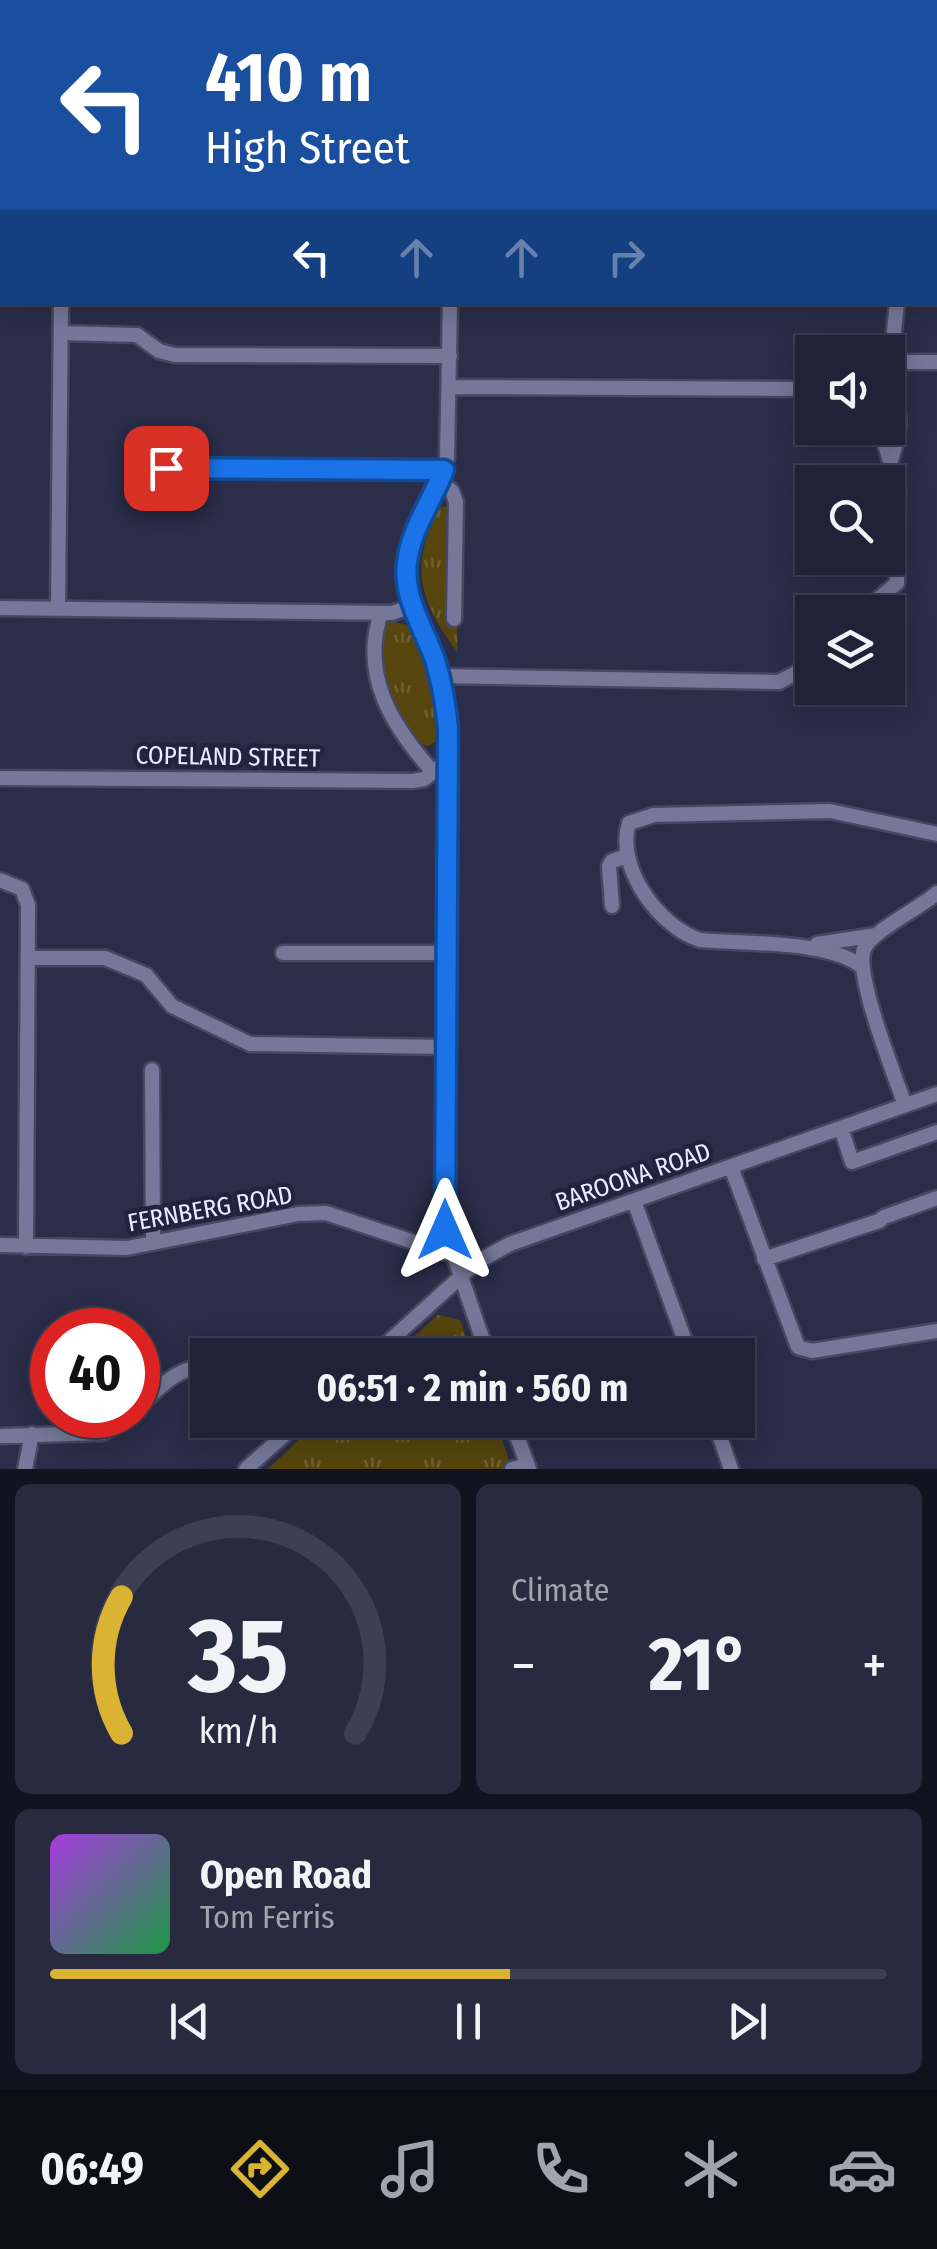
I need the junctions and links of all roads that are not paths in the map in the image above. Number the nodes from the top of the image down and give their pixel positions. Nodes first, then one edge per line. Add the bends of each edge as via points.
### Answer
1 (61, 305) edge
2 (450, 305) edge
3 (897, 305) edge
4 (61, 332) junction
5 (893, 335) edge
6 (450, 356) junction
7 (905, 362) edge
8 (937, 362) edge
9 (449, 387) junction
10 (795, 389) edge
11 (885, 445) edge
12 (896, 445) edge
13 (890, 463) junction
14 (166, 468) dead end
15 (442, 476) junction
16 (883, 595) edge
17 (412, 606) junction
18 (0, 608) edge
19 (58, 608) junction
20 (381, 613) junction
21 (454, 619) dead end
22 (795, 674) edge
23 (439, 676) junction
24 (448, 760) junction
25 (433, 772) junction
26 (0, 778) edge
27 (937, 834) edge
28 (627, 856) junction
29 (0, 880) edge
30 (937, 893) edge
31 (612, 906) dead end
32 (876, 935) junction
33 (805, 946) junction
34 (283, 953) dead end
35 (447, 953) junction
36 (28, 958) junction
37 (862, 966) junction
38 (446, 1046) junction
39 (152, 1070) dead end
40 (937, 1094) edge
41 (905, 1105) junction
42 (841, 1128) junction
43 (937, 1132) edge
44 (731, 1167) junction
45 (937, 1198) edge
46 (634, 1201) junction
47 (153, 1243) junction
48 (0, 1246) edge
49 (26, 1247) junction
50 (452, 1254) junction
51 (764, 1259) junction
52 (480, 1260) junction
53 (460, 1277) junction
54 (937, 1331) edge
55 (393, 1338) edge
56 (482, 1338) edge
57 (684, 1338) edge
58 (190, 1368) edge
59 (160, 1389) edge
60 (30, 1434) edge
61 (0, 1436) edge
62 (31, 1438) edge
63 (518, 1438) edge
64 (721, 1438) edge
65 (280, 1439) edge
66 (528, 1467) edge
67 (25, 1469) edge
68 (246, 1469) edge
69 (512, 1469) edge
70 (732, 1469) edge

1 - 4 street
2 - 6 street
3 - 5 street
4 - 6 street via 137,335 175,355
4 - 19 street
6 - 9 street
7 - 8 street
9 - 10 street
9 - 15 street
11 - 13 street
12 - 13 street
13 - 16 street via 898,488 896,583
14 - 15 street
15 - 17 street via 408,554
15 - 21 street via 456,502
17 - 20 street
17 - 23 street
18 - 19 street
19 - 20 street
20 - 25 street via 372,651 381,690 410,746
22 - 23 street via 779,682
23 - 24 street
24 - 25 street, COPELAND STREET
24 - 35 street
25 - 26 street, COPELAND STREET via 414,781
27 - 28 street via 830,811 654,815 629,823
28 - 31 street via 609,866
28 - 33 street via 671,926 700,940
29 - 36 street via 22,889
30 - 32 street
32 - 33 street
32 - 37 street via 864,949
33 - 37 street
34 - 35 street
35 - 38 street
36 - 38 street via 105,958 146,974 172,1006 250,1044
36 - 49 street
37 - 41 street
38 - 50 street via 445,1230
39 - 47 street
40 - 41 street, BAROONA ROAD
41 - 42 street, BAROONA ROAD
42 - 43 street via 852,1162
42 - 44 street, BAROONA ROAD
44 - 46 street, BAROONA ROAD
44 - 51 street
45 - 51 street
46 - 52 street, BAROONA ROAD
46 - 57 street
47 - 49 street, FERNBERG ROAD
47 - 50 street, FERNBERG ROAD via 326,1212
48 - 49 street, FERNBERG ROAD
50 - 52 street, FERNBERG ROAD
50 - 53 street
51 - 54 street via 794,1341 804,1350
52 - 53 street, BAROONA ROAD
53 - 55 street, BAROONA ROAD
53 - 56 street
58 - 59 street
60 - 61 street
62 - 67 street
63 - 66 street
64 - 70 street
65 - 68 street
66 - 69 street

